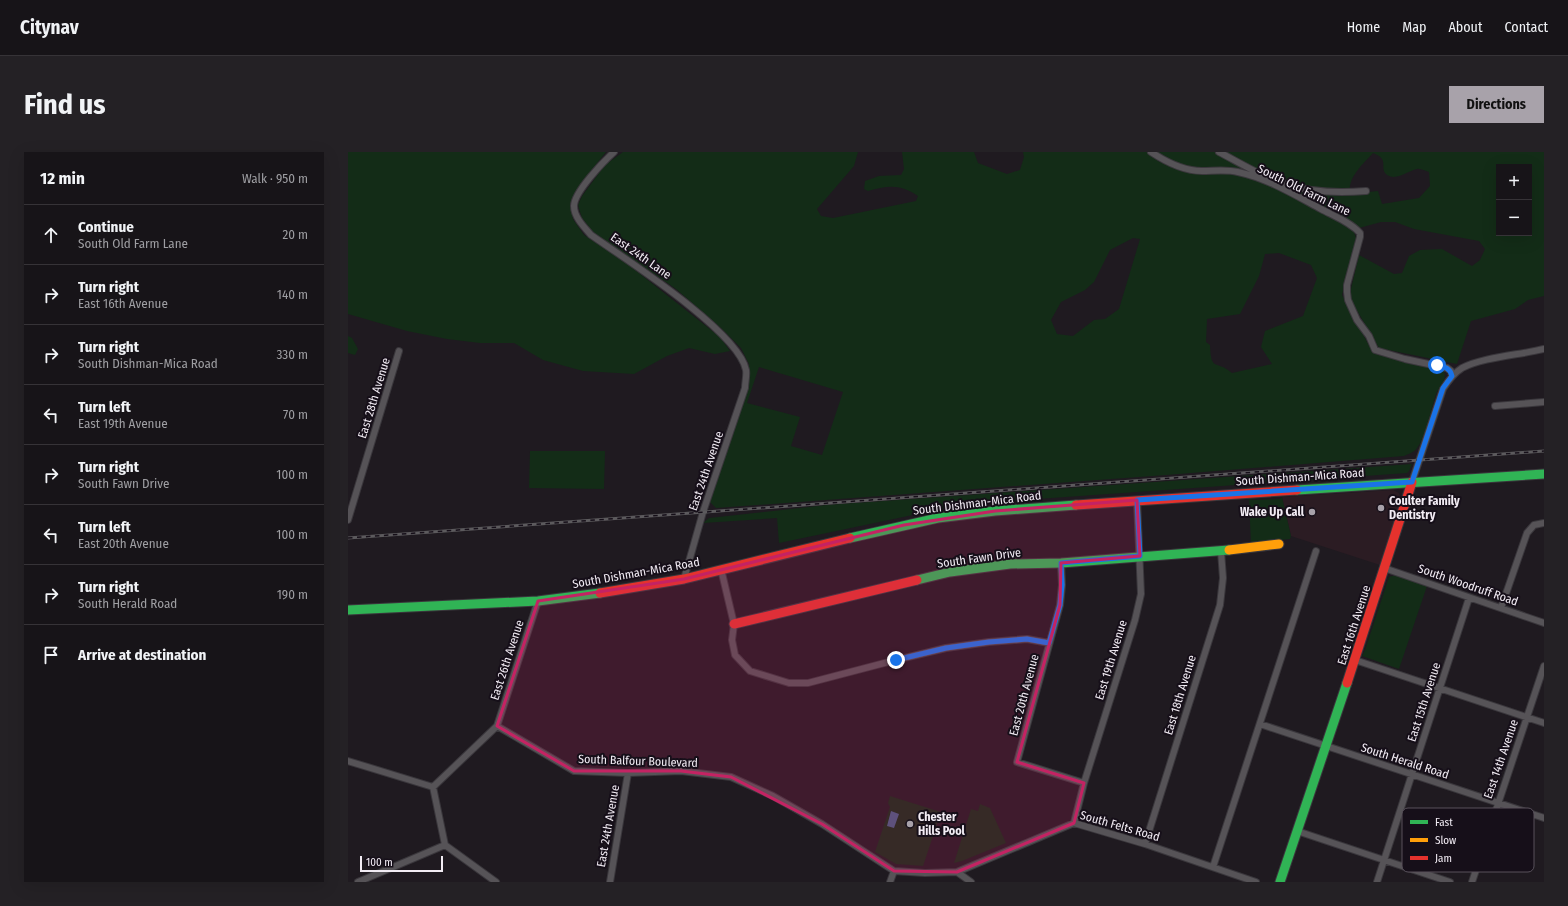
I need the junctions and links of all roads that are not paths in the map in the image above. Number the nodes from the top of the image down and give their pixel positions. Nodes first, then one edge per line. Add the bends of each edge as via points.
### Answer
1 (614, 152) edge
2 (1151, 152) edge
3 (1219, 152) edge
4 (1366, 191) dead end
5 (1544, 349) edge
6 (399, 351) dead end
7 (746, 370) joint
8 (1452, 376) junction
9 (1544, 402) edge
10 (1495, 406) dead end
11 (1544, 474) edge
12 (1412, 482) junction
13 (1137, 500) junction
14 (348, 520) edge
15 (1544, 523) edge
16 (1279, 544) dead end
17 (1221, 551) junction
18 (1316, 551) dead end
19 (1140, 556) junction
20 (1061, 563) junction
21 (1384, 568) junction
22 (721, 569) junction
23 (684, 579) junction
24 (1469, 598) junction
25 (538, 600) junction
26 (1501, 608) junction
27 (348, 610) edge
28 (1544, 623) edge
29 (734, 624) junction
30 (1049, 643) junction
31 (1355, 660) junction
32 (1544, 666) edge
33 (1441, 688) junction
34 (1527, 717) junction
35 (1544, 723) edge
36 (1260, 724) junction
37 (497, 726) junction
38 (1326, 747) junction
39 (348, 761) edge
40 (628, 773) junction
41 (1412, 774) junction
42 (1084, 783) junction
43 (433, 787) junction
44 (1497, 803) junction
45 (1495, 808) edge
46 (1513, 808) edge
47 (1534, 815) edge
48 (1544, 818) edge
49 (1074, 823) junction
50 (1297, 831) junction
51 (1145, 844) junction
52 (445, 845) junction
53 (1385, 860) junction
54 (1402, 866) edge
55 (1213, 867) junction
56 (894, 870) junction
57 (957, 872) junction
58 (1420, 872) edge
59 (1475, 872) edge
60 (358, 882) edge
61 (496, 882) edge
62 (610, 882) edge
63 (890, 882) edge
64 (971, 882) edge
65 (1256, 882) edge
66 (1280, 882) edge
67 (1377, 882) edge
68 (1450, 882) edge
69 (1472, 882) edge

1 - 7 street, East 24th Lane via 600,165 577,196 574,206 581,225 591,235 673,292 720,333 738,352
2 - 8 street, South Old Farm Lane via 1185,169 1236,171 1246,174 1289,192 1347,222 1360,233 1347,285 1348,300 1375,350 1447,368
3 - 4 street via 1260,174 1291,186 1336,193
5 - 8 street via 1482,361 1462,368
6 - 14 street, East 28th Avenue
7 - 23 street, East 24th Avenue via 745,388 703,512
8 - 12 street, East 16th Avenue via 1443,388
9 - 10 street
11 - 12 main road, South Dishman-Mica Road
12 - 13 main road, South Dishman-Mica Road
12 - 21 main road, East 16th Avenue
13 - 19 street, East 19th Avenue
13 - 22 main road, South Dishman-Mica Road via 938,518
15 - 26 street via 1534,525 1527,533
16 - 17 main road, South Fawn Drive
17 - 19 main road, South Fawn Drive
17 - 51 street, East 18th Avenue via 1224,578 1220,605
18 - 36 street
19 - 20 main road, South Fawn Drive
19 - 42 street, East 19th Avenue via 1142,594
20 - 29 main road, South Fawn Drive via 1010,564 950,572
20 - 30 street, East 20th Avenue via 1060,605
21 - 24 street, South Woodruff Road
21 - 31 main road, East 16th Avenue
22 - 23 main road, South Dishman-Mica Road
22 - 29 street
23 - 25 main road, South Dishman-Mica Road via 616,591
24 - 26 street, South Woodruff Road
24 - 33 street, East 15th Avenue
25 - 27 main road, South Dishman-Mica Road
25 - 37 street, East 26th Avenue
26 - 28 street, South Woodruff Road
29 - 30 street via 732,640 735,655 750,671 789,683 808,683 946,648 1027,639
30 - 42 street, East 20th Avenue via 1017,762
31 - 33 street
31 - 38 main road, East 16th Avenue
32 - 34 street, East 14th Avenue
33 - 34 street
33 - 41 street, East 15th Avenue
34 - 35 street
34 - 44 street, East 14th Avenue
36 - 38 street, South Herald Road
36 - 55 street
37 - 40 street, South Balfour Boulevard via 574,771
37 - 43 street
38 - 41 street, South Herald Road
38 - 50 main road, East 16th Avenue
39 - 43 street
40 - 56 street, South Balfour Boulevard via 681,771 731,777 773,796
40 - 62 street, East 24th Avenue
41 - 44 street, South Herald Road
41 - 53 street, East 15th Avenue
42 - 49 street, East 19th Avenue
43 - 52 street
44 - 45 street, East 14th Avenue
44 - 46 street, South Herald Road
47 - 48 street, South Herald Road
49 - 51 street, South Felts Road
49 - 57 street, South Felts Road
50 - 53 street
50 - 66 main road, East 16th Avenue
51 - 55 street, South Felts Road
52 - 60 street
52 - 61 street
53 - 54 street
53 - 67 street, East 15th Avenue
55 - 65 street, South Felts Road
56 - 57 street, South Balfour Boulevard via 925,873
56 - 63 street
57 - 64 street
58 - 68 street
59 - 69 street, East 14th Avenue

